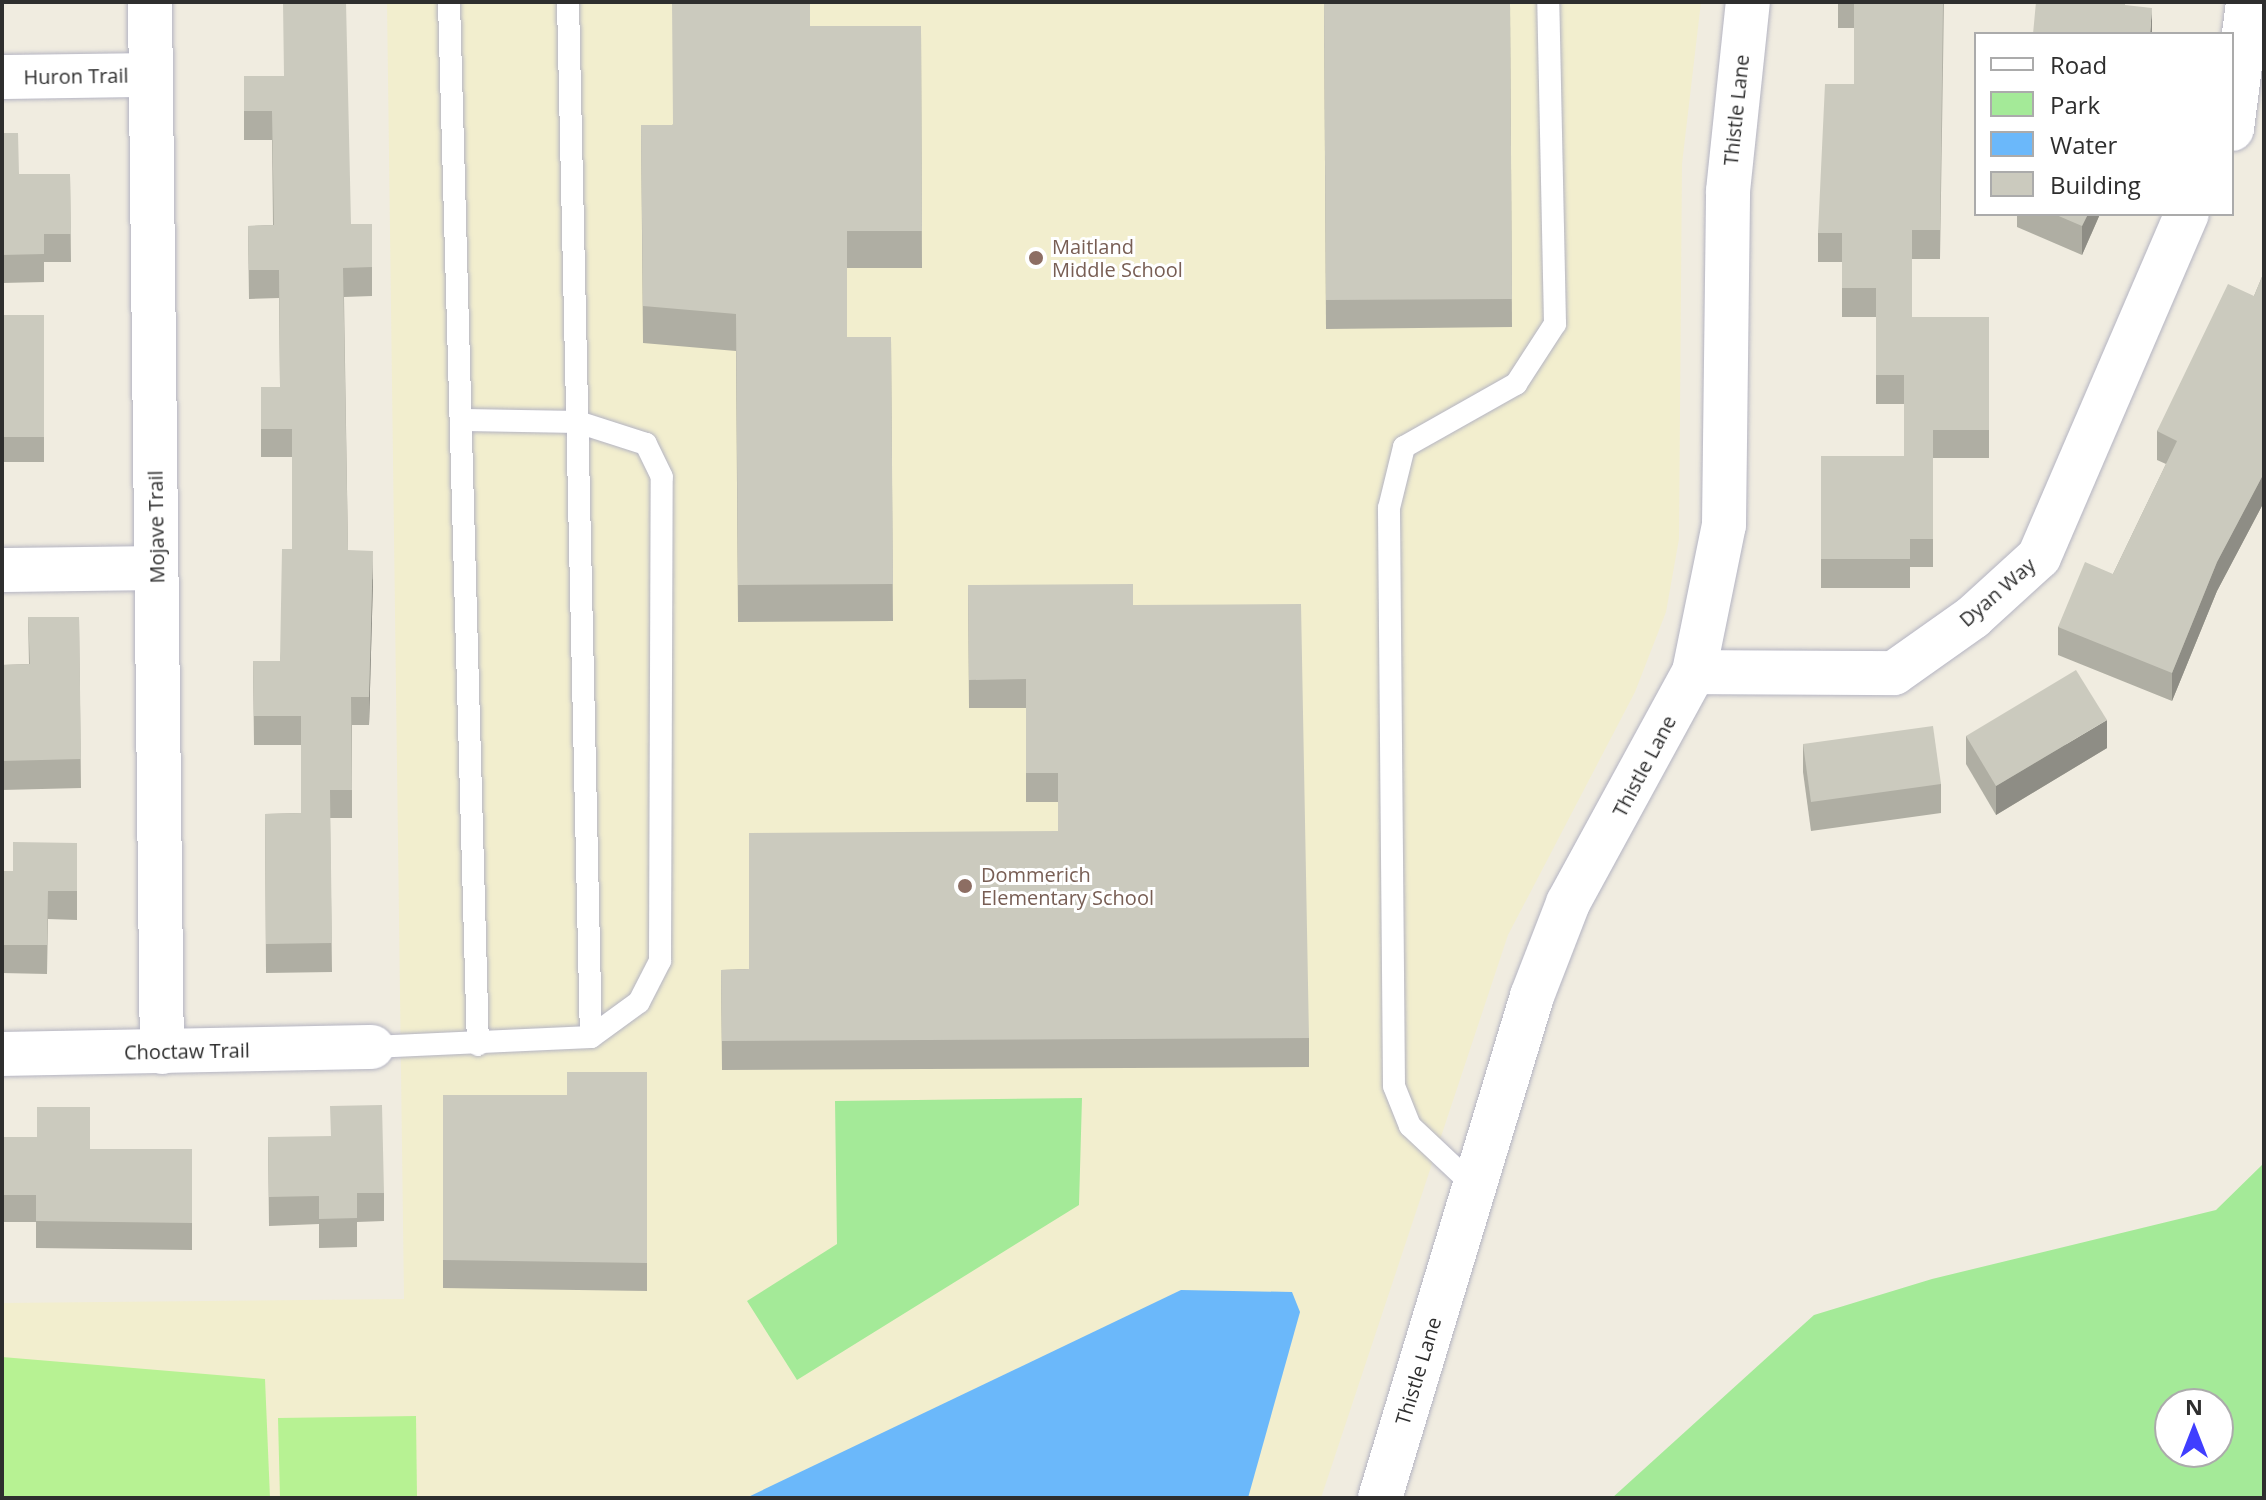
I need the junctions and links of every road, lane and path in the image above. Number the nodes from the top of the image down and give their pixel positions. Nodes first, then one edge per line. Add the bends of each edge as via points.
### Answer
1 (150, 2) edge
2 (449, 2) edge
3 (568, 2) edge
4 (1548, 2) edge
5 (1748, 2) edge
6 (2248, 2) edge
7 (150, 75) junction
8 (2, 77) edge
9 (2245, 120) edge
10 (2186, 216) edge
11 (465, 420) junction
12 (578, 422) junction
13 (156, 568) junction
14 (2, 570) edge
15 (1694, 672) junction
16 (591, 1037) junction
17 (478, 1045) junction
18 (372, 1047) joint
19 (162, 1052) junction
20 (2, 1054) edge
21 (1474, 1186) junction
22 (1380, 1498) edge

1 - 7 street, Mojave Trail
2 - 11 lane
3 - 12 lane
4 - 21 lane via 1555,324 1516,384 1404,447 1389,508 1394,1086 1410,1126
5 - 15 street, Thistle Lane via 1728,191 1724,525
6 - 9 street
7 - 8 street, Huron Trail
7 - 13 street, Mojave Trail
10 - 15 street, Dyan Way via 2039,557 1973,617 1894,673
11 - 12 lane
11 - 17 lane
12 - 16 lane
12 - 16 lane via 646,444 662,477 660,961 639,1002
13 - 14 street
13 - 19 street, Mojave Trail
15 - 21 street, Thistle Lane via 1568,903
16 - 17 lane
17 - 18 lane
18 - 19 street, Choctaw Trail
19 - 20 street, Choctaw Trail
21 - 22 street, Thistle Lane

